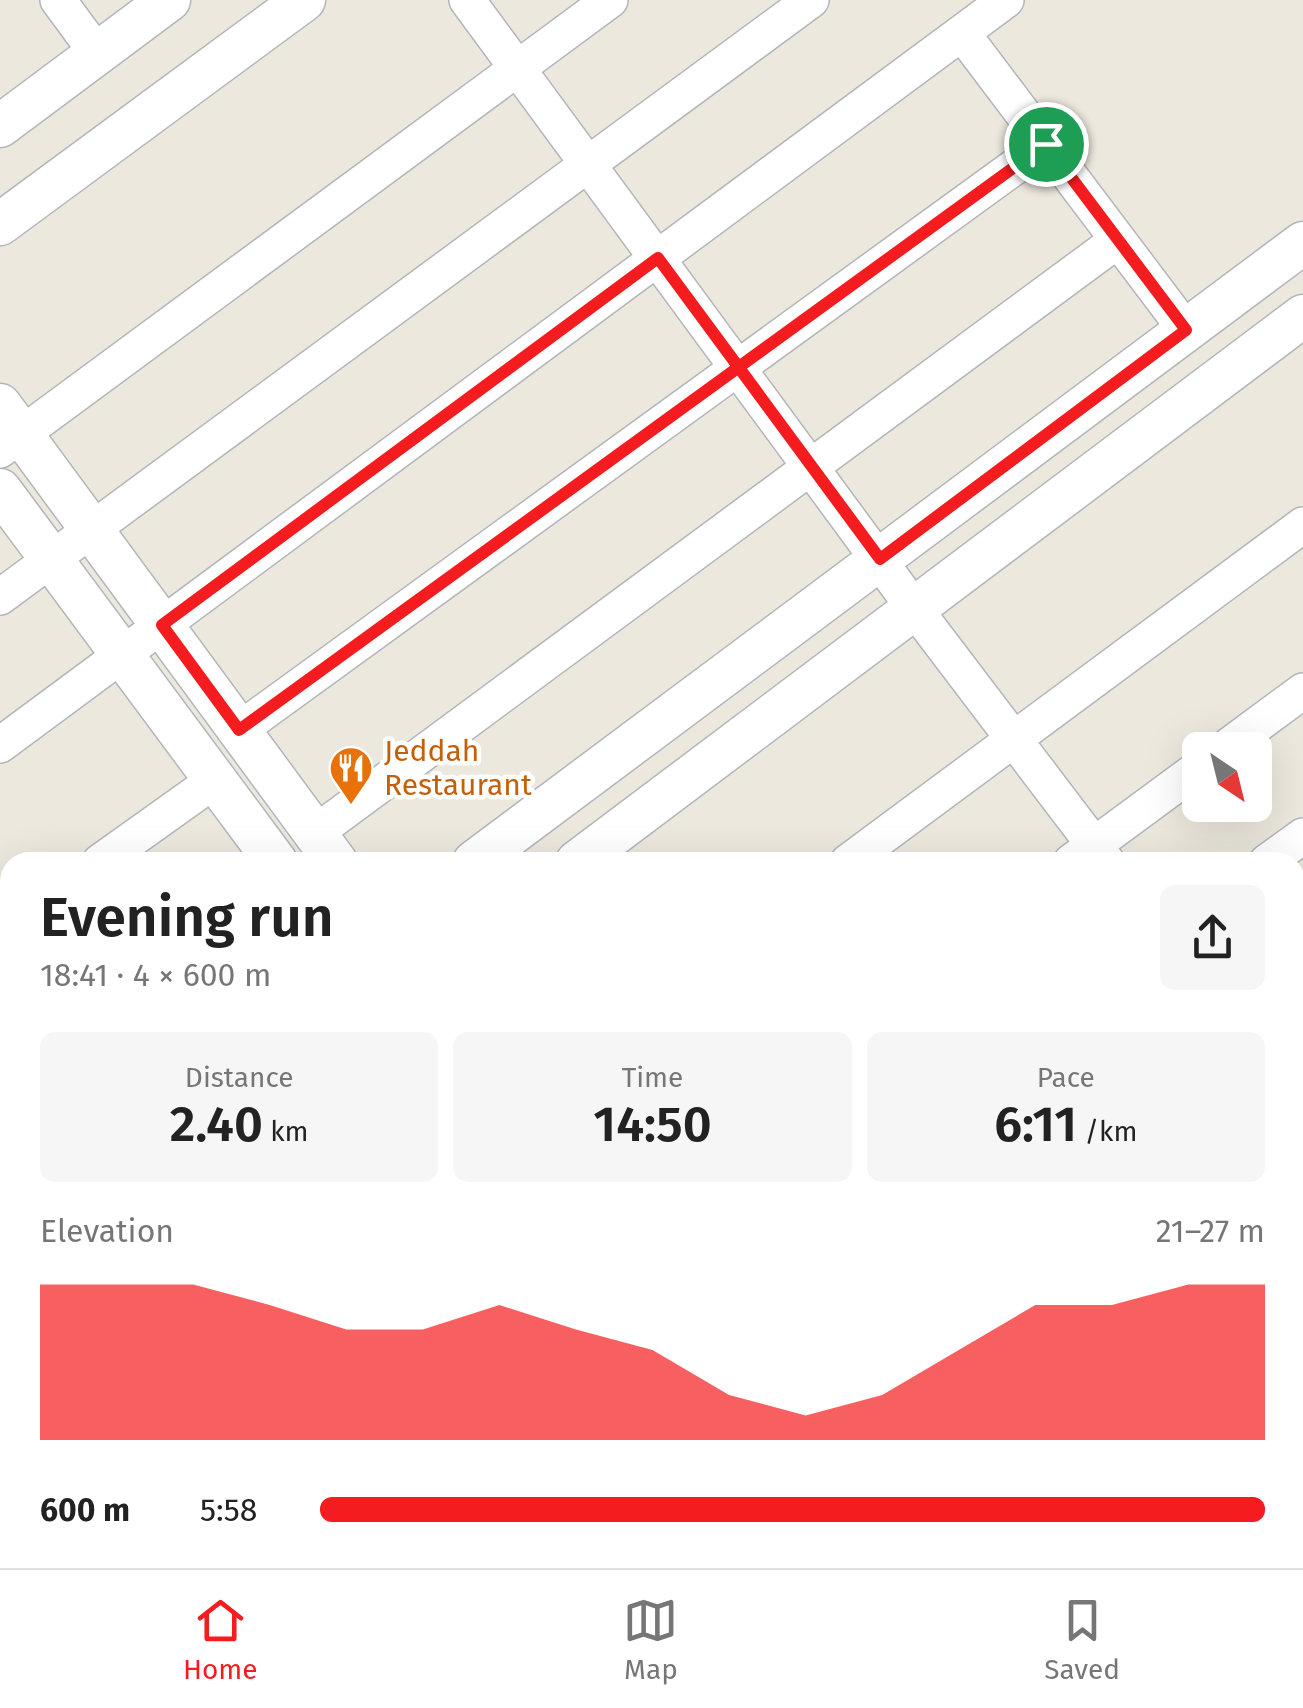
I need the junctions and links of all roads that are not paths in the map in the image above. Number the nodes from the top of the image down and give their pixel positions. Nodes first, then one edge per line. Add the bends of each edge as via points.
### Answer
1 (58, 0) edge
2 (168, 0) edge
3 (304, 0) edge
4 (467, 0) edge
5 (610, 0) edge
6 (811, 0) edge
7 (1006, 0) edge
8 (962, 32) junction
9 (97, 54) junction
10 (517, 68) junction
11 (0, 126) edge
12 (1046, 144) junction
13 (588, 164) junction
14 (0, 224) edge
15 (1118, 240) junction
16 (1303, 243) edge
17 (658, 258) junction
18 (1303, 316) edge
19 (1186, 330) junction
20 (738, 367) junction
21 (7, 430) edge
22 (812, 467) junction
23 (0, 490) edge
24 (1303, 525) edge
25 (92, 530) junction
26 (51, 559) junction
27 (880, 559) junction
28 (0, 597) edge
29 (914, 608) junction
30 (162, 625) junction
31 (122, 655) junction
32 (1303, 691) edge
33 (239, 730) junction
34 (1247, 732) edge
35 (1014, 740) junction
36 (0, 745) edge
37 (215, 780) junction
38 (1182, 782) edge
39 (1303, 836) edge
40 (325, 848) edge
41 (114, 852) edge
42 (269, 852) edge
43 (487, 852) edge
44 (590, 852) edge
45 (862, 852) edge
46 (1087, 852) edge
47 (1096, 852) edge
48 (1281, 852) edge

1 - 9 street
2 - 9 street
3 - 14 street
4 - 10 street
5 - 10 street
6 - 13 street
7 - 8 street
8 - 12 street
8 - 17 street
9 - 11 street
10 - 13 street
10 - 21 street
12 - 15 street
12 - 20 street
13 - 17 street
13 - 25 street
15 - 19 street
15 - 22 street
16 - 19 street
17 - 20 street
17 - 30 street
18 - 29 street
19 - 27 street
20 - 22 street
20 - 33 street
21 - 25 street
22 - 27 street
22 - 40 street
23 - 26 street
24 - 35 street
25 - 26 street
25 - 30 street
26 - 28 street
26 - 31 street
27 - 29 street
27 - 43 street
29 - 35 street
29 - 44 street
30 - 31 street
30 - 33 street
31 - 36 street
31 - 37 street
32 - 34 street
33 - 40 street
35 - 45 street
35 - 46 street
37 - 41 street
37 - 42 street
38 - 47 street
39 - 48 street

